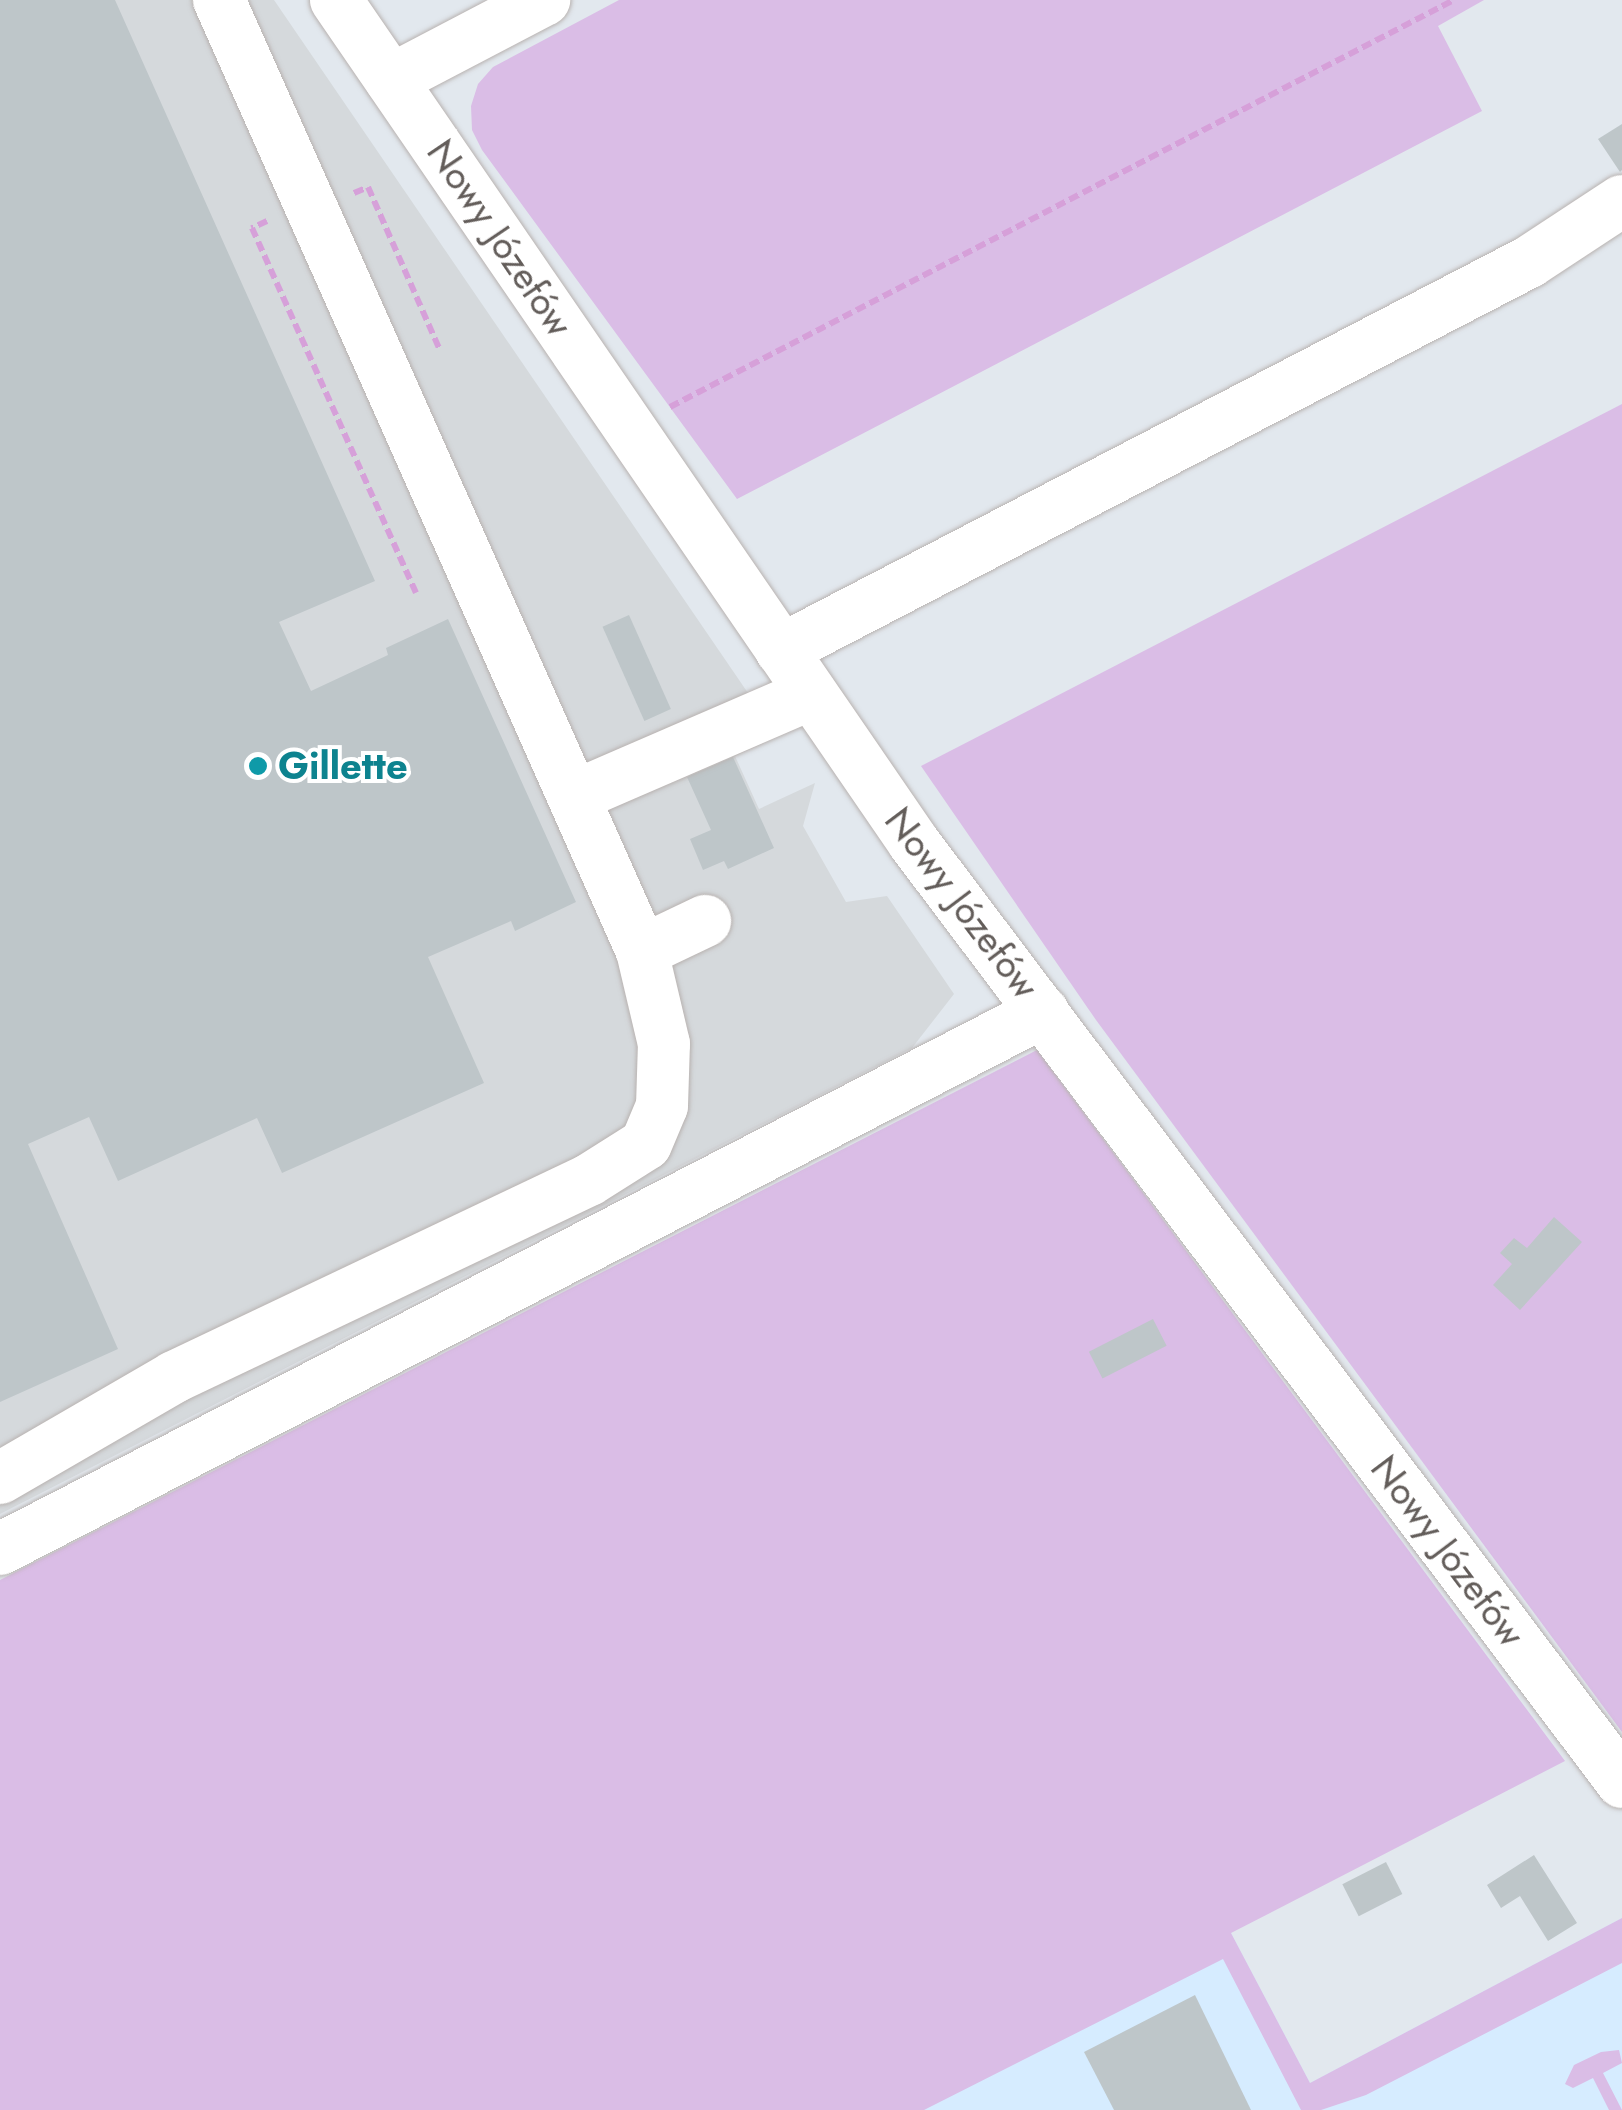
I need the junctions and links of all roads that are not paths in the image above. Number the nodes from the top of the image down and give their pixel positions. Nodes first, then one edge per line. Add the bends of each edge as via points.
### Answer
1 (219, 0) edge
2 (336, 0) edge
3 (544, 0) edge
4 (391, 80) junction
5 (1622, 202) edge
6 (781, 650) junction
7 (811, 694) junction
8 (575, 796) junction
9 (705, 921) dead end
10 (642, 951) junction
11 (1044, 1012) junction
12 (0, 1478) edge
13 (0, 1549) edge
14 (1622, 1782) edge

1 - 8 street
2 - 4 street, Nowy Józefów
3 - 4 street
4 - 6 street, Nowy Józefów
5 - 6 street via 1529,262
6 - 7 street, Nowy Józefów
7 - 8 street
7 - 11 street, Nowy Józefów
8 - 10 street
9 - 10 street
10 - 12 street via 664,1044 662,1106 646,1144 589,1180 174,1378
11 - 13 street
11 - 14 street, Nowy Józefów

